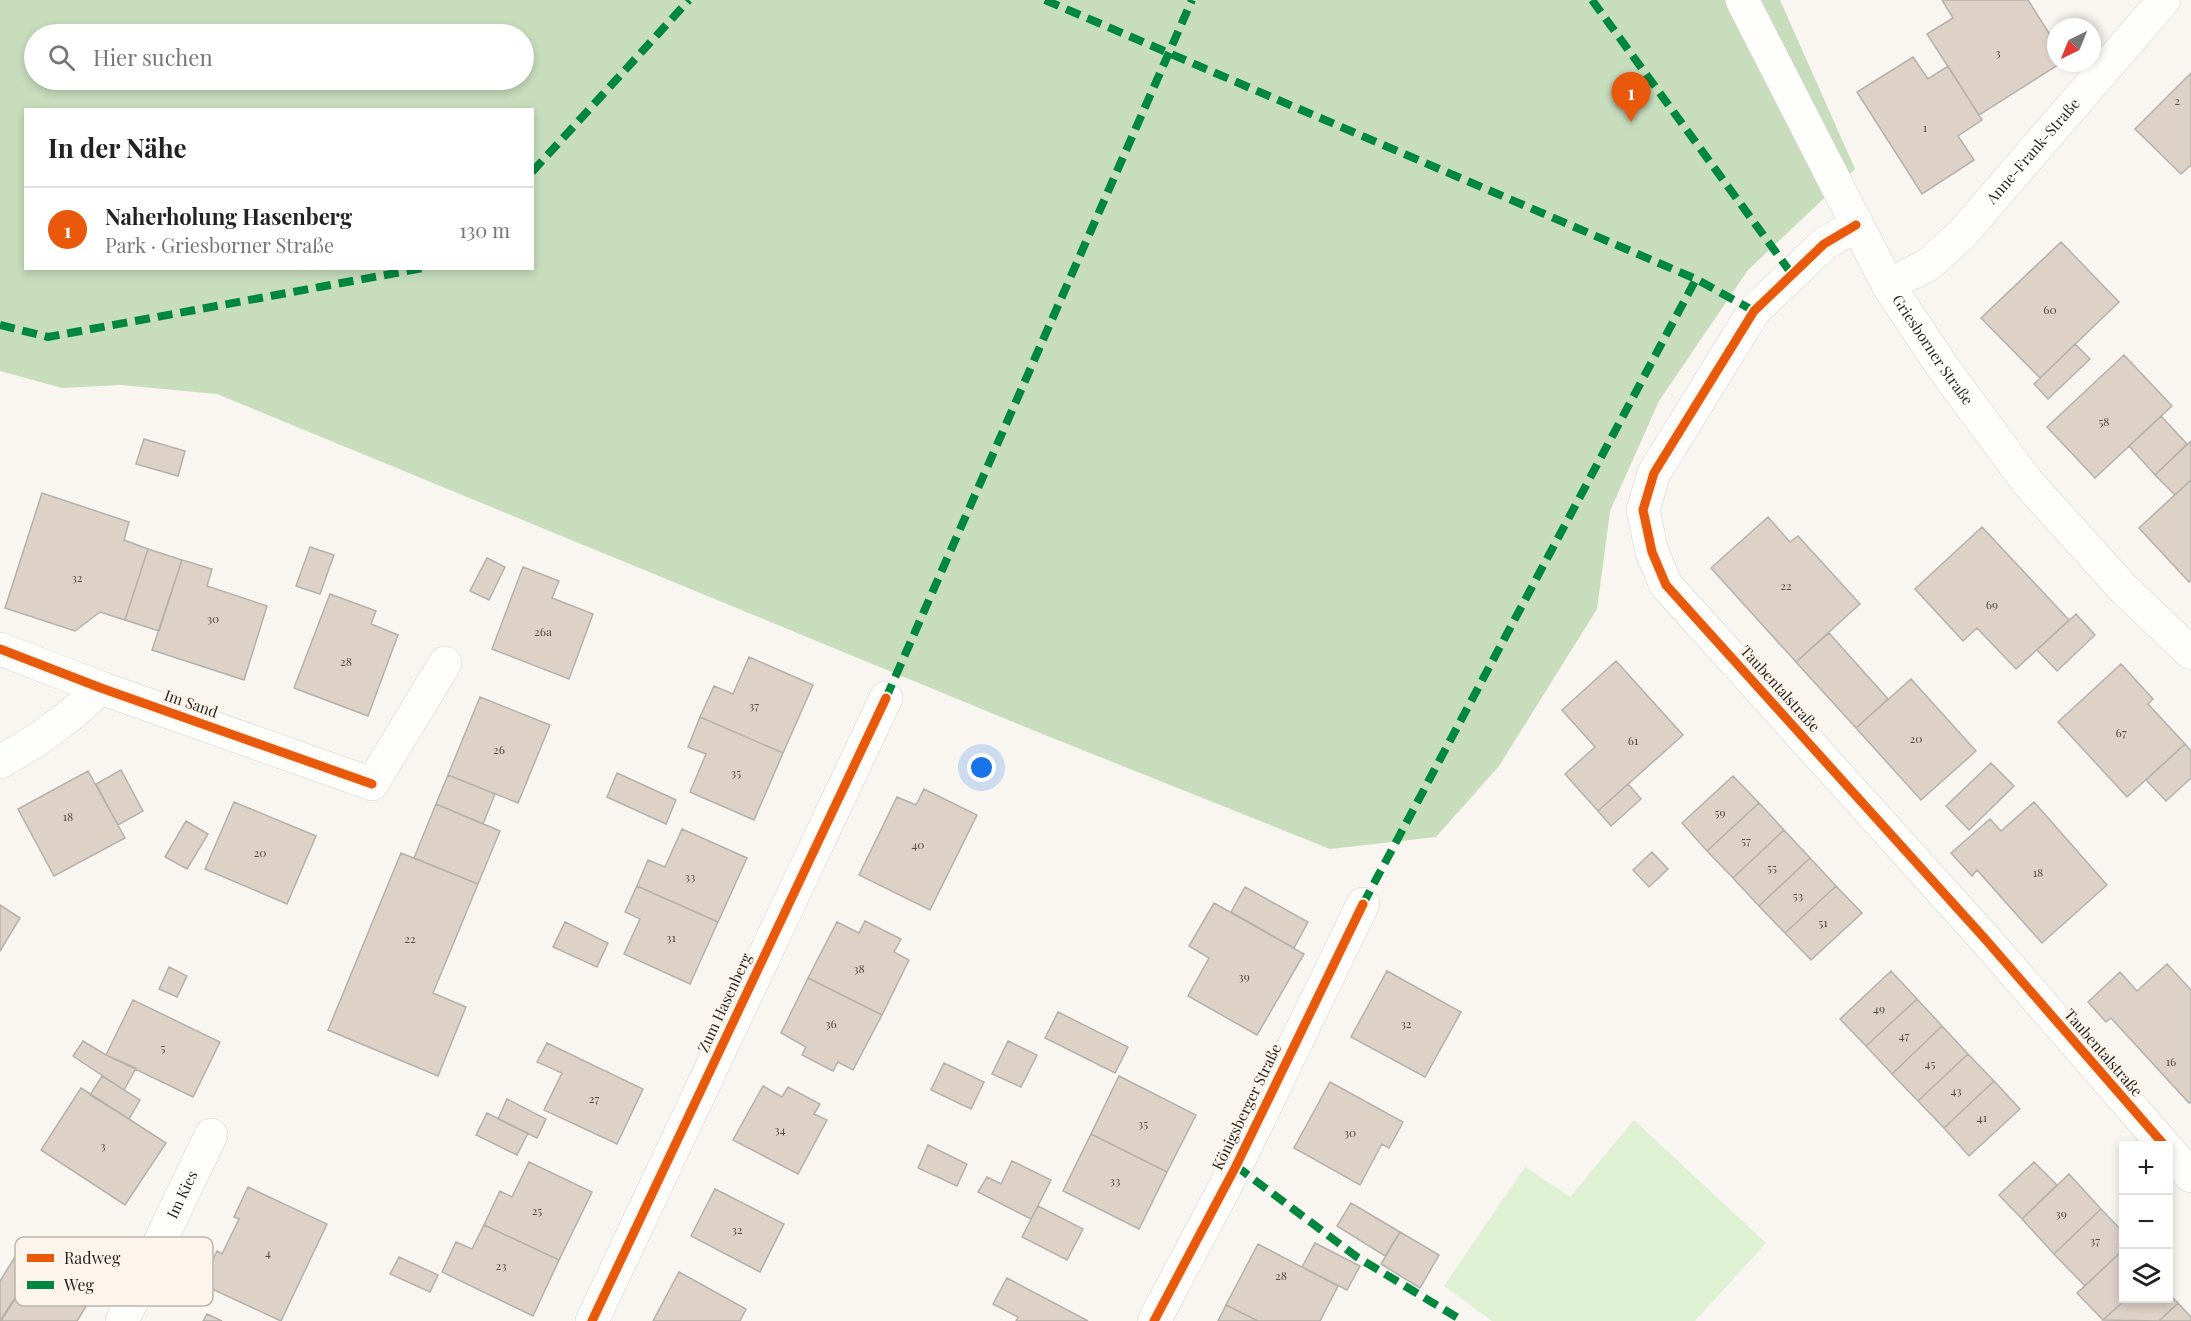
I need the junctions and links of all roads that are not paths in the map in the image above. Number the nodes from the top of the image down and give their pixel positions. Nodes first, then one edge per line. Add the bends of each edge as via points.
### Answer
1 (1742, 0) edge
2 (2164, 0) edge
3 (1856, 225) junction
4 (1888, 285) junction
5 (0, 649) edge
6 (2191, 653) edge
7 (445, 663) dead end
8 (101, 688) junction
9 (886, 698) dead end
10 (0, 762) edge
11 (1363, 904) dead end
12 (211, 1135) dead end
13 (2161, 1141) edge
14 (2173, 1155) edge
15 (2191, 1176) edge
16 (162, 1237) edge
17 (129, 1306) edge
18 (122, 1321) edge
19 (592, 1321) edge
20 (1154, 1321) edge

1 - 3 street, Griesborner Straße
2 - 4 street, Anne-Frank-Straße via 1961,236 1928,265
3 - 4 street, Griesborner Straße
3 - 13 street, Taubentalstraße via 1824,244 1799,266 1747,321 1654,473 1643,510 1652,552 1666,585
4 - 6 street, Griesborner Straße via 2028,483 2124,589
5 - 8 street, Im Sand
7 - 8 street, Im Sand via 372,784
8 - 10 street via 69,718
9 - 19 street, Zum Hasenberg
11 - 20 street, Königsberger Straße via 1236,1166
12 - 16 street, Im Kies
14 - 15 street
17 - 18 street, Im Kies

